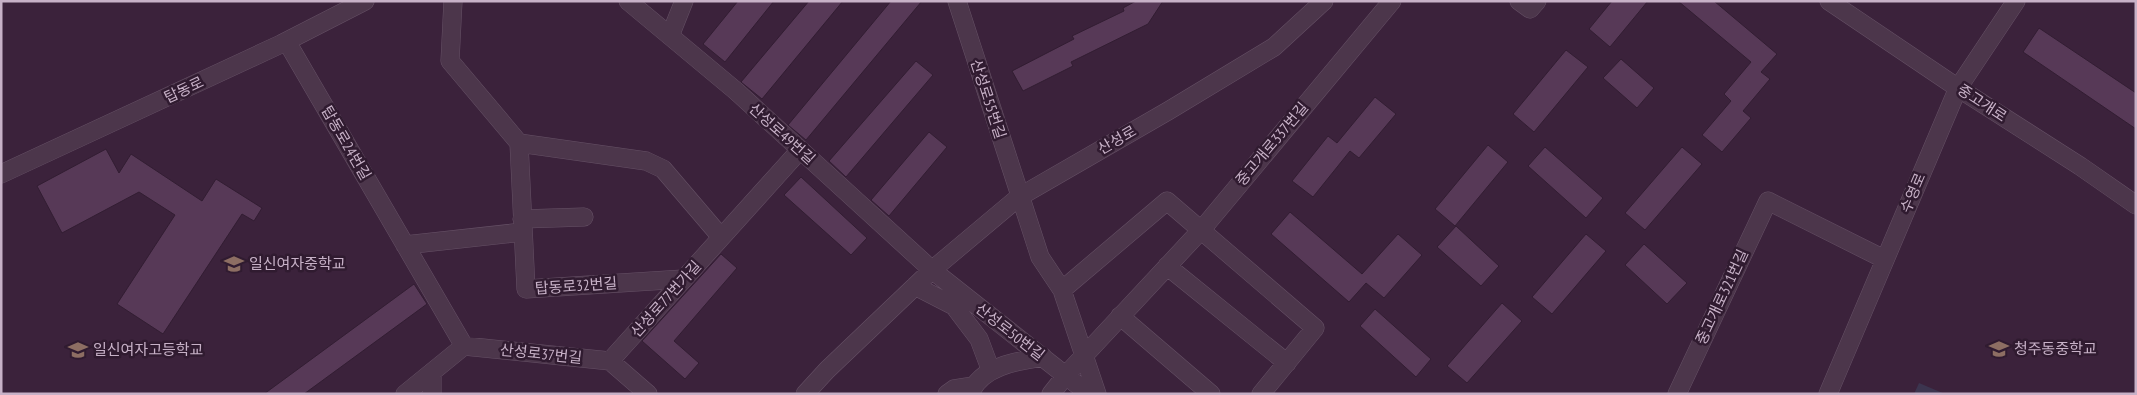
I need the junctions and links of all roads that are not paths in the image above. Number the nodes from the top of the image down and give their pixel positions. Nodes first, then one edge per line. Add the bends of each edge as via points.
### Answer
1 (365, 1) edge
2 (453, 1) edge
3 (628, 1) edge
4 (684, 1) edge
5 (957, 1) edge
6 (1324, 1) edge
7 (1392, 1) edge
8 (1519, 1) edge
9 (1537, 1) edge
10 (1829, 1) edge
11 (2016, 1) edge
12 (645, 7) edge
13 (670, 36) junction
14 (287, 42) junction
15 (1958, 88) junction
16 (518, 143) junction
17 (800, 150) junction
18 (1, 174) edge
19 (1019, 197) junction
20 (2136, 205) edge
21 (584, 217) dead end
22 (523, 225) junction
23 (1200, 231) junction
24 (722, 237) junction
25 (405, 245) junction
26 (1884, 260) junction
27 (1167, 266) junction
28 (932, 270) junction
29 (684, 279) junction
30 (915, 286) junction
31 (1062, 290) junction
32 (1120, 316) junction
33 (464, 346) junction
34 (1085, 355) junction
35 (1043, 357) junction
36 (610, 360) junction
37 (1287, 363) junction
38 (991, 371) junction
39 (432, 372) junction
40 (1066, 375) junction
41 (972, 390) edge
42 (405, 394) edge
43 (432, 394) edge
44 (648, 394) edge
45 (805, 394) edge
46 (947, 394) edge
47 (1051, 394) edge
48 (1089, 394) edge
49 (1097, 394) edge
50 (1211, 394) edge
51 (1261, 394) edge
52 (1677, 394) edge
53 (1828, 394) edge

1 - 14 street, 탑동로
2 - 16 street via 450,61
3 - 12 street, 산성로49번길
4 - 13 street
5 - 19 street, 산성로55번길
6 - 19 street, 산성로 via 1274,47
7 - 23 street, 중고개로337번길
8 - 9 street via 1530,9
10 - 15 street, 중고개로
11 - 15 street, 수영로
12 - 13 street, 산성로49번길
13 - 17 street, 산성로49번길
14 - 18 street, 탑동로
14 - 25 street, 탑동로24번길
15 - 20 street, 중고개로
15 - 26 street, 수영로
16 - 22 street, 탑동로32번길
16 - 24 street via 646,161 663,169
17 - 24 street, 산성로77번가길
17 - 28 street, 산성로49번길
19 - 28 street, 산성로
19 - 31 street, 산성로55번길 via 1040,257
21 - 22 street
22 - 25 street
22 - 29 street, 탑동로32번길 via 526,289
23 - 27 street, 중고개로337번길
23 - 31 street via 1167,201
23 - 37 street via 1315,328
24 - 29 street, 산성로77번가길
25 - 33 street, 탑동로24번길
26 - 52 street, 중고개로321번길 via 1768,201
26 - 53 street, 수영로
27 - 32 street, 중고개로337번길
27 - 37 street
28 - 30 street, 산성로
28 - 35 street, 산성로50번길
29 - 36 street, 산성로77번가길
30 - 38 street via 954,306 979,339
30 - 45 street, 산성로
31 - 34 street, 산성로55번길
32 - 34 street, 중고개로337번길
32 - 50 street
33 - 36 street, 산성로37번길
33 - 39 street
34 - 40 street, 중고개로337번길
34 - 49 street, 산성로55번길
35 - 38 street
35 - 40 street, 산성로50번길
36 - 44 street
37 - 51 street
38 - 41 street
39 - 42 street
39 - 43 street
40 - 47 street, 중고개로337번길
40 - 48 street, 산성로50번길
41 - 46 street via 954,389

